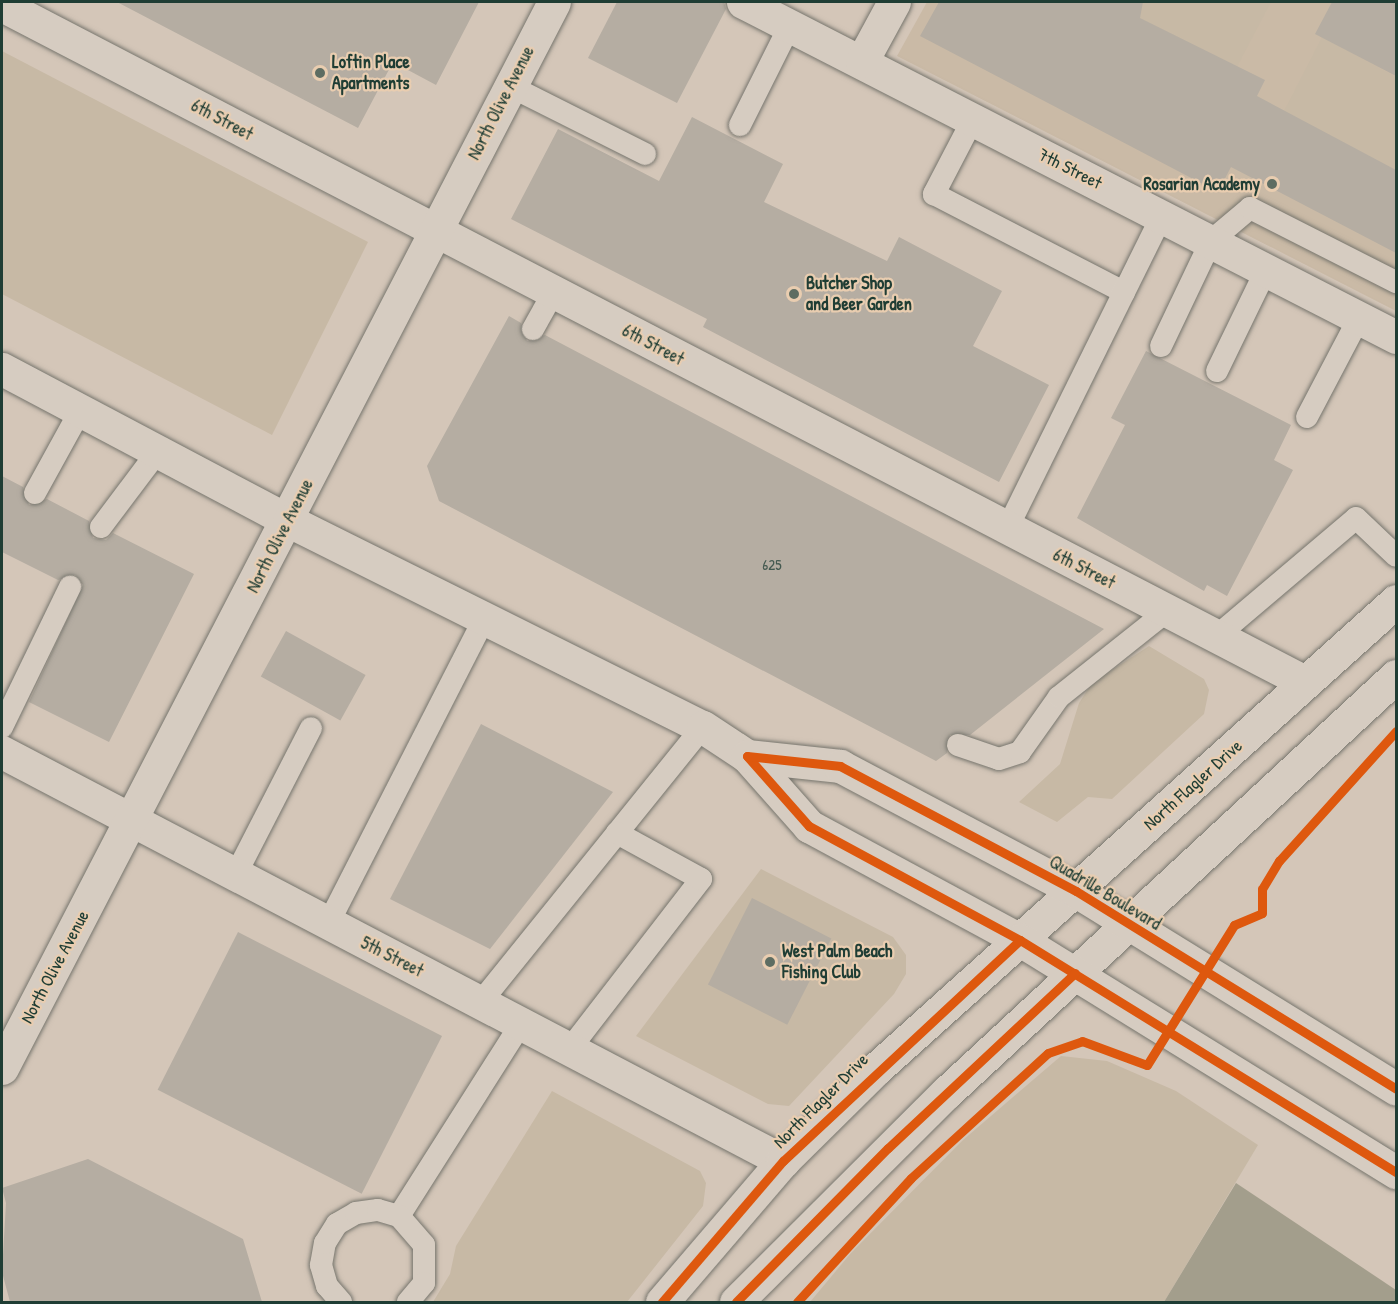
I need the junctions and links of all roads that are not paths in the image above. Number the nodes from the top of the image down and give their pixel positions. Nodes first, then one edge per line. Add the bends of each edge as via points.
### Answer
1 (554, 2) edge
2 (743, 2) edge
3 (894, 2) edge
4 (2, 6) edge
5 (790, 25) junction
6 (862, 61) junction
7 (510, 86) junction
8 (973, 118) junction
9 (740, 125) dead end
10 (645, 154) dead end
11 (1162, 216) junction
12 (436, 231) junction
13 (1211, 241) junction
14 (1266, 270) junction
15 (1396, 282) edge
16 (1124, 292) junction
17 (553, 293) junction
18 (1359, 318) junction
19 (533, 329) dead end
20 (1396, 337) edge
21 (1161, 346) dead end
22 (2, 369) edge
23 (1217, 371) dead end
24 (80, 411) junction
25 (1307, 417) dead end
26 (158, 452) junction
27 (35, 493) dead end
28 (289, 521) junction
29 (101, 527) dead end
30 (1007, 530) junction
31 (1396, 556) edge
32 (70, 586) dead end
33 (1396, 601) edge
34 (1167, 611) junction
35 (484, 619) junction
36 (1217, 636) junction
37 (1396, 676) edge
38 (1305, 682) junction
39 (2, 727) edge
40 (311, 728) dead end
41 (703, 728) junction
42 (958, 745) dead end
43 (2, 752) edge
44 (747, 756) junction
45 (130, 822) junction
46 (617, 833) junction
47 (235, 876) junction
48 (1076, 891) junction
49 (328, 924) junction
50 (1126, 924) junction
51 (1020, 940) junction
52 (1074, 973) junction
53 (480, 1003) junction
54 (521, 1024) junction
55 (569, 1050) junction
56 (2, 1068) edge
57 (1396, 1089) edge
58 (783, 1161) junction
59 (1396, 1172) edge
60 (399, 1216) junction
61 (341, 1302) edge
62 (408, 1302) edge
63 (662, 1302) edge
64 (736, 1302) edge

1 - 7 street, North Olive Avenue
2 - 5 street, 7th Street
3 - 6 street
4 - 12 street, 6th Street
5 - 6 street, 7th Street
5 - 9 lane
6 - 8 street, 7th Street
7 - 10 lane
7 - 12 street, North Olive Avenue
8 - 11 street, 7th Street
8 - 16 lane via 934,194
11 - 13 street, 7th Street
11 - 16 lane
12 - 17 street, 6th Street
12 - 28 street, North Olive Avenue
13 - 14 street, 7th Street
13 - 15 lane via 1250,208
13 - 21 lane
14 - 18 street, 7th Street
14 - 23 lane
16 - 30 lane
17 - 19 lane
17 - 30 street, 6th Street
18 - 20 street, 7th Street
18 - 25 lane
22 - 24 street
24 - 26 street
24 - 27 lane
26 - 28 street
26 - 29 lane
28 - 35 street
28 - 45 street, North Olive Avenue
30 - 34 street, 6th Street
31 - 36 lane via 1356,518
32 - 39 lane
33 - 38 street, North Flagler Drive
34 - 36 street, 6th Street
34 - 42 lane via 1059,696 1020,752 999,759
35 - 41 street
35 - 49 lane
36 - 38 street, 6th Street
37 - 50 street
38 - 48 street, North Flagler Drive
40 - 47 lane
41 - 44 street
41 - 46 lane
43 - 45 street, 5th Street
44 - 48 street, Quadrille Boulevard via 840,766
44 - 51 street via 808,826
45 - 47 street, 5th Street
45 - 56 street, North Olive Avenue
46 - 53 lane
46 - 55 lane via 701,879
47 - 49 street, 5th Street
48 - 50 street, Quadrille Boulevard
48 - 51 street, North Flagler Drive
49 - 53 street, 5th Street
50 - 52 street
50 - 57 street, Quadrille Boulevard
51 - 52 street
51 - 58 street, North Flagler Drive
52 - 59 street
52 - 64 street via 888,1148
53 - 54 street, 5th Street
54 - 55 street, 5th Street
54 - 60 lane
55 - 58 street, 5th Street
58 - 63 street, North Flagler Drive
60 - 61 lane via 378,1210 356,1212 337,1224 325,1243 321,1265 327,1286
60 - 62 lane via 415,1228 428,1264 423,1283

